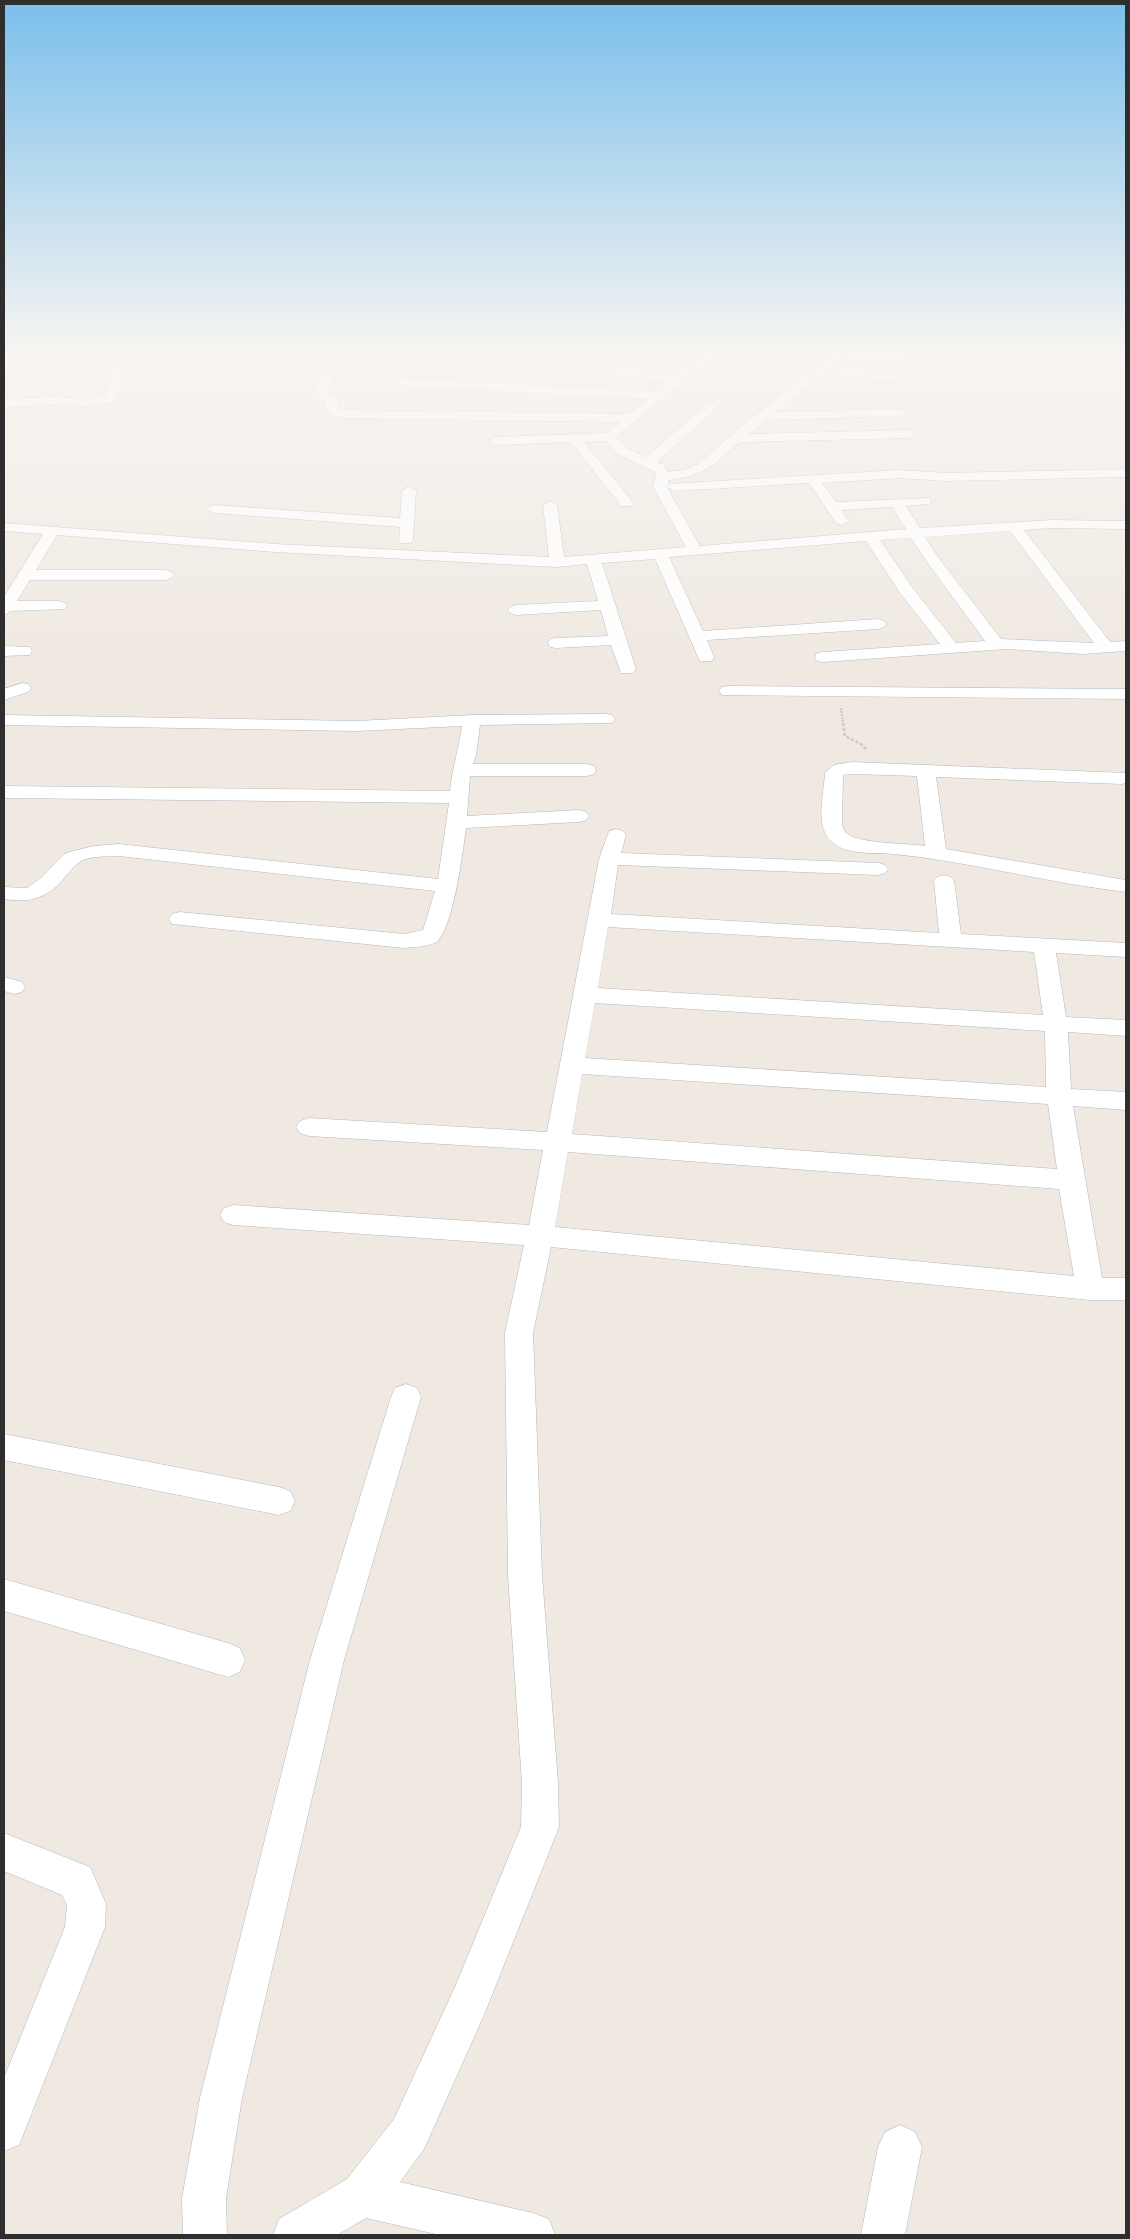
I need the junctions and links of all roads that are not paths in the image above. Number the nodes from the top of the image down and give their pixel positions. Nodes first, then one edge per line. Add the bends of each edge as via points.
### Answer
1 (589, 456) edge
2 (635, 456) edge
3 (655, 456) edge
4 (715, 456) edge
5 (649, 462) junction
6 (872, 463) dead end
7 (1126, 473) edge
8 (880, 475) junction
9 (813, 479) junction
10 (661, 481) junction
11 (409, 491) dead end
12 (924, 501) dead end
13 (896, 502) junction
14 (626, 503) dead end
15 (550, 505) dead end
16 (832, 506) junction
17 (214, 509) dead end
18 (299, 510) junction
19 (842, 521) dead end
20 (407, 523) junction
21 (1126, 525) edge
22 (4, 527) edge
23 (1014, 527) junction
24 (52, 531) junction
25 (915, 533) junction
26 (870, 537) junction
27 (275, 548) junction
28 (695, 550) junction
29 (660, 553) junction
30 (404, 554) junction
31 (593, 559) junction
32 (557, 562) junction
33 (25, 575) junction
34 (166, 575) dead end
35 (607, 605) junction
36 (59, 606) dead end
37 (5, 608) edge
38 (516, 610) dead end
39 (878, 624) dead end
40 (696, 636) junction
41 (618, 640) junction
42 (556, 643) dead end
43 (997, 645) junction
44 (1126, 647) edge
45 (952, 648) junction
46 (1106, 648) junction
47 (4, 651) edge
48 (24, 651) dead end
49 (823, 657) dead end
50 (706, 658) dead end
51 (627, 669) dead end
52 (22, 688) dead end
53 (728, 691) dead end
54 (1126, 694) edge
55 (4, 695) edge
56 (606, 719) dead end
57 (4, 720) edge
58 (472, 720) junction
59 (461, 770) junction
60 (587, 770) dead end
61 (926, 771) junction
62 (1125, 783) edge
63 (4, 792) edge
64 (460, 797) junction
65 (579, 816) dead end
66 (457, 823) junction
67 (616, 835) dead end
68 (936, 853) junction
69 (609, 859) junction
70 (878, 869) dead end
71 (944, 881) dead end
72 (447, 886) junction
73 (1126, 886) edge
74 (4, 893) edge
75 (180, 919) dead end
76 (599, 920) junction
77 (951, 940) junction
78 (1044, 946) junction
79 (1126, 950) edge
80 (584, 995) junction
81 (1056, 1025) junction
82 (1126, 1028) edge
83 (571, 1065) junction
84 (1060, 1097) junction
85 (1126, 1101) edge
86 (309, 1127) dead end
87 (557, 1142) junction
88 (1071, 1180) junction
89 (232, 1215) dead end
90 (540, 1236) junction
91 (1090, 1289) junction
92 (1126, 1289) edge
93 (406, 1397) dead end
94 (4, 1447) edge
95 (279, 1502) dead end
96 (4, 1595) edge
97 (228, 1660) dead end
98 (4, 1852) edge
99 (4, 2130) edge
100 (900, 2147) dead end
101 (363, 2195) junction
102 (205, 2235) edge
103 (295, 2235) edge
104 (533, 2235) edge
105 (883, 2235) edge

1 - 14 street
2 - 5 street
3 - 5 street
4 - 10 street via 696,472
5 - 10 street via 660,468
6 - 8 street
7 - 8 street via 945,477
8 - 9 street
9 - 10 street
9 - 16 street
10 - 28 street
11 - 20 street
12 - 13 street
13 - 16 street
13 - 25 street
15 - 32 street
16 - 19 street
17 - 18 street
18 - 20 street
18 - 27 street
20 - 30 street
21 - 23 street
22 - 24 street
23 - 25 street
23 - 46 street
24 - 27 street
24 - 33 street
25 - 26 street
25 - 43 street
26 - 28 street
26 - 45 street via 906,590
27 - 30 street
28 - 29 street
29 - 31 street
29 - 40 street
30 - 32 street
31 - 32 street
31 - 35 street
33 - 34 street
33 - 37 street
35 - 38 street
35 - 41 street
36 - 37 street
39 - 40 street
40 - 50 street
41 - 42 street
41 - 51 street
43 - 45 street
43 - 46 street
44 - 46 street
45 - 49 street
47 - 48 street
52 - 55 street
53 - 54 street
56 - 58 street
57 - 58 street via 357,726
58 - 59 street via 467,755
59 - 60 street
59 - 64 street
61 - 62 street
61 - 68 street
61 - 68 street via 840,769 834,773 832,826 836,834 847,842
63 - 64 street
64 - 66 street
65 - 66 street
66 - 72 street
67 - 69 street
68 - 73 street
69 - 70 street
69 - 76 street
71 - 77 street
72 - 74 street via 112,850 90,852 70,859 31,896
72 - 75 street via 433,934 416,941
76 - 77 street
76 - 80 street
77 - 78 street
78 - 79 street
78 - 81 street
80 - 81 street
80 - 83 street
81 - 82 street
81 - 84 street
83 - 84 street
83 - 87 street
84 - 85 street
84 - 88 street
86 - 87 street
87 - 88 street
87 - 90 street
88 - 91 street
89 - 90 street
90 - 91 street
90 - 101 street via 519,1333 525,1576 540,1783 540,1827 470,2001 408,2134
91 - 92 street
93 - 102 street via 327,1660 222,2098 204,2198
94 - 95 street
96 - 97 street
98 - 99 street via 76,1881 87,1904 84,1927 72,1963
100 - 105 street
101 - 103 street
101 - 104 street

